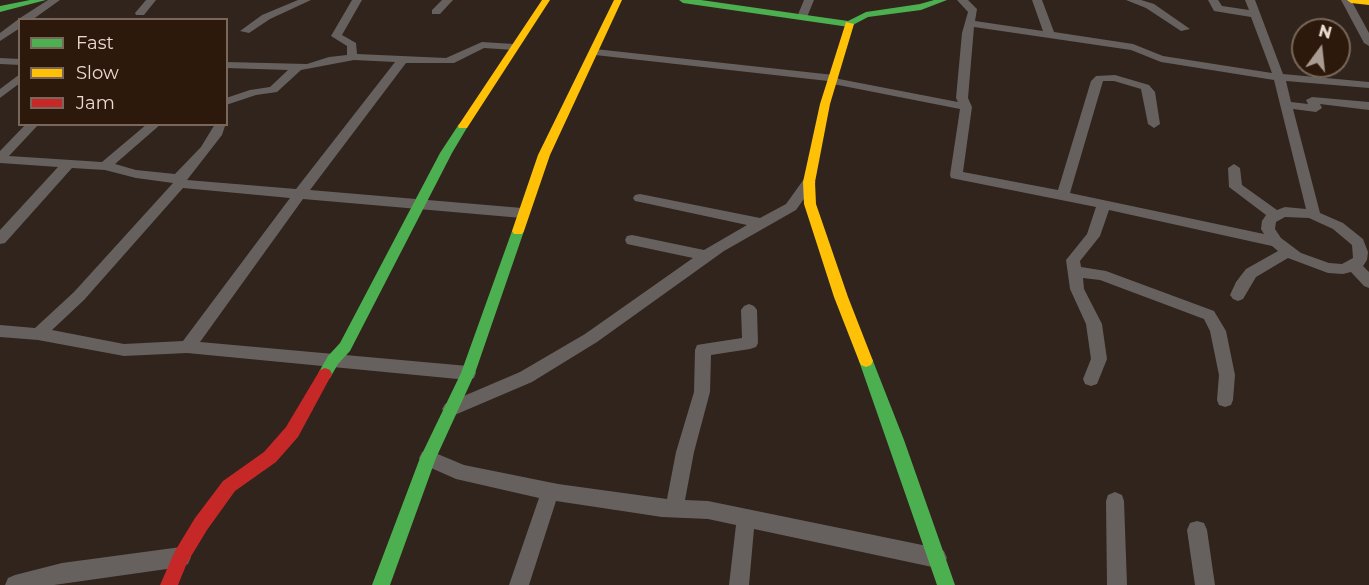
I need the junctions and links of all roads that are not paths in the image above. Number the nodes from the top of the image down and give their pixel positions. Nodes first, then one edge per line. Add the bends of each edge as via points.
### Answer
1 (42, 0) edge
2 (55, 0) edge
3 (151, 0) edge
4 (306, 0) edge
5 (357, 0) edge
6 (448, 0) edge
7 (546, 0) edge
8 (618, 0) edge
9 (683, 0) edge
10 (809, 0) edge
11 (942, 0) edge
12 (962, 0) edge
13 (1037, 0) edge
14 (1131, 0) edge
15 (1214, 0) edge
16 (1250, 0) edge
17 (1346, 0) edge
18 (1351, 0) edge
19 (1369, 2) edge
20 (0, 9) edge
21 (436, 12) dead end
22 (140, 13) dead end
23 (1255, 14) junction
24 (802, 17) junction
25 (27, 18) edge
26 (970, 22) junction
27 (18, 24) edge
28 (849, 24) junction
29 (1185, 29) dead end
30 (245, 31) dead end
31 (1050, 35) junction
32 (0, 38) edge
33 (1369, 43) edge
34 (514, 47) junction
35 (595, 52) junction
36 (352, 57) junction
37 (402, 60) junction
38 (0, 61) edge
39 (18, 62) edge
40 (228, 65) edge
41 (299, 66) junction
42 (1279, 77) junction
43 (18, 79) edge
44 (833, 79) junction
45 (1369, 85) edge
46 (0, 95) edge
47 (229, 100) edge
48 (1287, 105) junction
49 (1369, 106) edge
50 (966, 107) junction
51 (1154, 124) dead end
52 (31, 126) edge
53 (153, 126) edge
54 (220, 126) edge
55 (0, 158) edge
56 (70, 162) junction
57 (105, 166) junction
58 (1234, 168) dead end
59 (180, 181) junction
60 (809, 182) junction
61 (300, 194) junction
62 (1064, 195) junction
63 (640, 198) dead end
64 (418, 204) junction
65 (1104, 204) junction
66 (522, 213) junction
67 (1275, 215) junction
68 (1314, 215) junction
69 (760, 223) junction
70 (0, 239) edge
71 (632, 240) dead end
72 (1282, 247) junction
73 (706, 256) junction
74 (1361, 262) edge
75 (1075, 272) junction
76 (1369, 282) edge
77 (1238, 295) dead end
78 (749, 310) dead end
79 (1, 332) edge
80 (38, 334) junction
81 (187, 347) junction
82 (333, 360) junction
83 (468, 374) junction
84 (1091, 380) dead end
85 (1225, 400) dead end
86 (451, 409) junction
87 (428, 458) junction
88 (550, 491) junction
89 (1115, 501) dead end
90 (674, 509) junction
91 (746, 518) junction
92 (1197, 530) dead end
93 (181, 557) junction
94 (937, 558) junction
95 (15, 585) edge
96 (169, 585) edge
97 (381, 585) edge
98 (519, 585) edge
99 (739, 585) edge
100 (946, 585) edge
101 (1118, 585) edge
102 (1205, 585) edge

1 - 20 street
2 - 25 street
3 - 22 street
4 - 30 street
5 - 36 street via 336,36 352,45
6 - 21 street
7 - 34 street
8 - 35 street
9 - 24 street
10 - 24 street
11 - 28 street via 866,15
12 - 26 street via 973,11
13 - 31 street
14 - 29 street via 1150,6
15 - 23 street via 1218,9
16 - 23 street
17 - 33 street
18 - 19 street
23 - 42 street
24 - 28 street
26 - 31 street
26 - 50 street via 962,98
27 - 32 street
28 - 44 street
31 - 42 street via 1133,47 1161,59
34 - 37 street via 482,45 446,61
34 - 64 street
35 - 44 street
35 - 66 street via 544,155
36 - 37 street
36 - 41 street via 312,67
37 - 61 street
38 - 39 street
40 - 41 street
41 - 47 street via 273,90
42 - 45 street
42 - 48 street
43 - 46 street
44 - 50 street
44 - 60 street
48 - 49 street via 1316,108 1312,100
48 - 68 street
50 - 62 street via 956,175
51 - 62 street via 1145,87 1100,78
52 - 55 street
53 - 57 street
54 - 59 street
55 - 56 street
56 - 57 street
56 - 70 street
57 - 59 street
58 - 67 street via 1236,187
59 - 61 street
59 - 80 street via 79,296
60 - 69 street via 791,207
60 - 94 street via 810,204 841,297
61 - 64 street
61 - 81 street
62 - 65 street
63 - 69 street
64 - 66 street
64 - 82 street via 345,347
65 - 72 street
65 - 75 street via 1093,236 1073,260
66 - 83 street
67 - 68 street
67 - 72 street via 1268,229
68 - 74 street via 1350,234 1361,252
69 - 73 street
71 - 73 street
72 - 74 street via 1312,264 1328,268 1343,269
72 - 77 street via 1251,273
73 - 86 street via 591,338 526,377
74 - 76 street
75 - 84 street via 1077,289 1094,324 1099,359
75 - 85 street via 1101,275 1209,315 1218,332 1227,375
78 - 90 street via 750,343 703,350 702,392
79 - 80 street
80 - 81 street via 124,350
81 - 82 street
82 - 83 street
82 - 93 street via 286,440 270,457 229,486
83 - 86 street
86 - 87 street
87 - 88 street via 462,473
87 - 97 street
88 - 90 street
88 - 98 street
89 - 101 street
90 - 91 street via 708,510
91 - 94 street
91 - 99 street
92 - 102 street
93 - 95 street via 62,573
93 - 96 street
94 - 100 street

